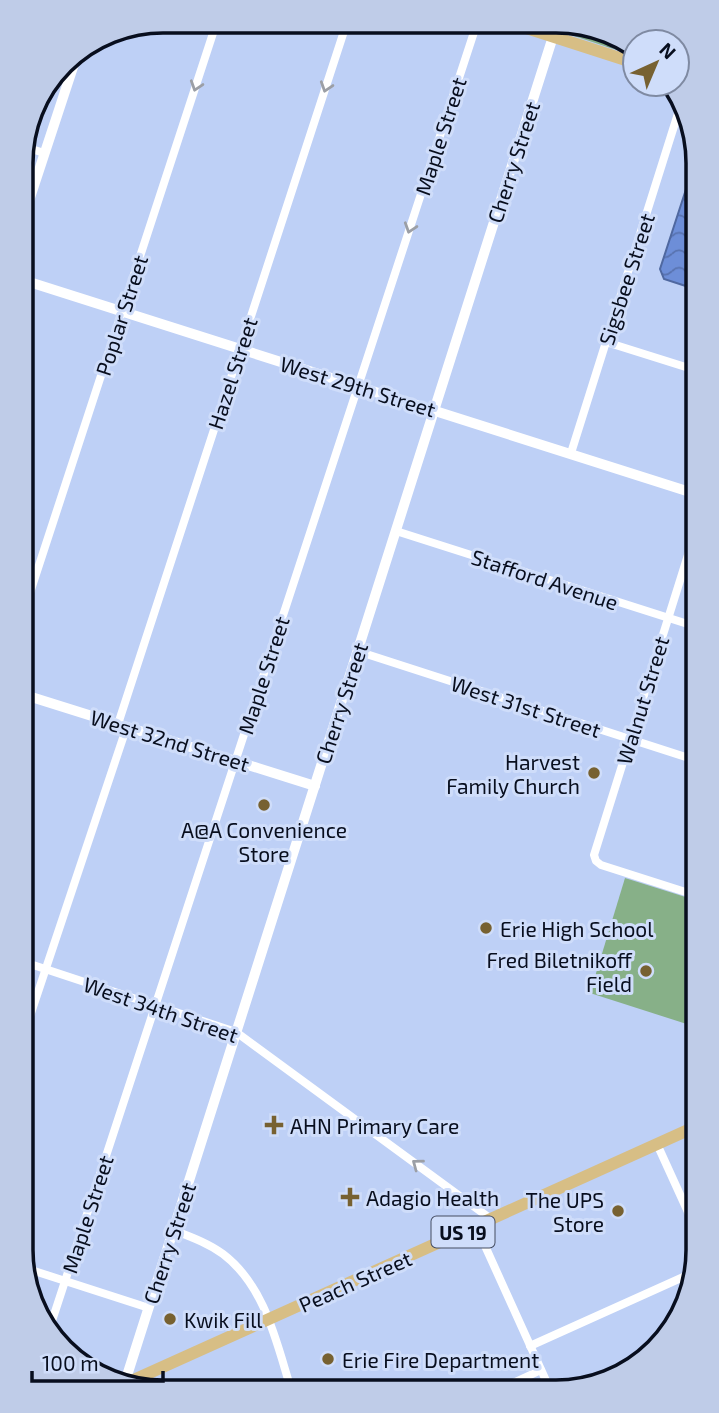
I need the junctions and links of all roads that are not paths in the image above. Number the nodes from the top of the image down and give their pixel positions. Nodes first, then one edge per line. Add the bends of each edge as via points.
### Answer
1 (474, 33) edge
2 (541, 33) edge
3 (554, 33) edge
4 (213, 34) edge
5 (343, 34) edge
6 (553, 37) junction
7 (621, 59) edge
8 (71, 71) edge
9 (677, 117) edge
10 (34, 150) edge
11 (44, 153) junction
12 (34, 185) edge
13 (34, 284) edge
14 (122, 312) junction
15 (606, 342) junction
16 (240, 349) junction
17 (686, 367) edge
18 (358, 386) junction
19 (434, 411) junction
20 (570, 453) junction
21 (686, 491) edge
22 (396, 531) junction
23 (686, 561) edge
24 (34, 582) edge
25 (667, 618) junction
26 (686, 624) edge
27 (358, 651) junction
28 (34, 698) edge
29 (122, 725) junction
30 (630, 739) junction
31 (685, 757) edge
32 (235, 760) junction
33 (315, 786) junction
34 (685, 892) edge
35 (33, 965) edge
36 (45, 969) junction
37 (156, 1005) junction
38 (33, 1006) edge
39 (236, 1032) junction
40 (685, 1131) edge
41 (657, 1144) junction
42 (685, 1206) edge
43 (491, 1219) junction
44 (476, 1226) junction
45 (173, 1230) junction
46 (35, 1271) edge
47 (682, 1277) edge
48 (65, 1281) junction
49 (149, 1308) junction
50 (53, 1318) edge
51 (268, 1319) junction
52 (530, 1346) junction
53 (541, 1370) junction
54 (128, 1374) edge
55 (138, 1377) edge
56 (288, 1380) edge
57 (520, 1380) edge
58 (546, 1380) edge

1 -> 18 street, Maple Street
2 - 6 main road
3 - 6 street, Cherry Street
4 -> 14 street, Poplar Street
5 -> 16 street, Hazel Street
6 - 7 main road
6 - 19 street, Cherry Street
8 - 11 street
9 - 15 street, Sigsbee Street
10 - 11 street
11 - 12 street
13 - 14 street, West 29th Street
14 - 16 street, West 29th Street
14 - 24 street, Poplar Street
15 - 17 street
15 - 20 street, Sigsbee Street
16 - 18 street, West 29th Street
16 - 29 street, Hazel Street
18 - 19 street, West 29th Street
18 - 32 street, Maple Street
19 - 20 street, West 29th Street
19 - 22 street, Cherry Street
20 - 21 street, West 29th Street
22 - 25 street, Stafford Avenue
22 - 27 street, Cherry Street
23 - 25 street, Walnut Street
25 - 26 street, Stafford Avenue
25 - 30 street, Walnut Street
27 - 30 street, West 31st Street
27 - 33 street, Cherry Street
28 - 29 street, West 32nd Street
29 - 32 street, West 32nd Street
29 - 36 street, Hazel Street
30 - 31 street, West 31st Street
30 - 34 street, Walnut Street via 594,857 603,866
32 - 33 street, West 32nd Street
32 - 37 street, Maple Street
33 - 39 street, Cherry Street
35 - 36 street, West 34th Street
36 - 37 street, West 34th Street
36 - 38 street, Hazel Street
37 - 39 street, West 34th Street
37 - 48 street, Maple Street
43 -> 39 street, West 34th Street
39 - 45 street, Cherry Street
40 - 41 main road, Peach Street / US 19
41 - 42 street
41 - 43 main road, Peach Street / US 19
43 - 44 main road, Peach Street / US 19
44 - 51 main road, Peach Street / US 19
44 - 52 street
45 - 49 street, Cherry Street
45 - 51 street via 206,1244 233,1263 254,1288
46 - 48 street
47 - 52 street
48 - 49 street
48 - 50 street, Maple Street
49 - 54 street, Cherry Street
51 - 55 main road, Peach Street / US 19
51 - 56 street
52 - 53 street
53 - 57 street
53 - 58 street

